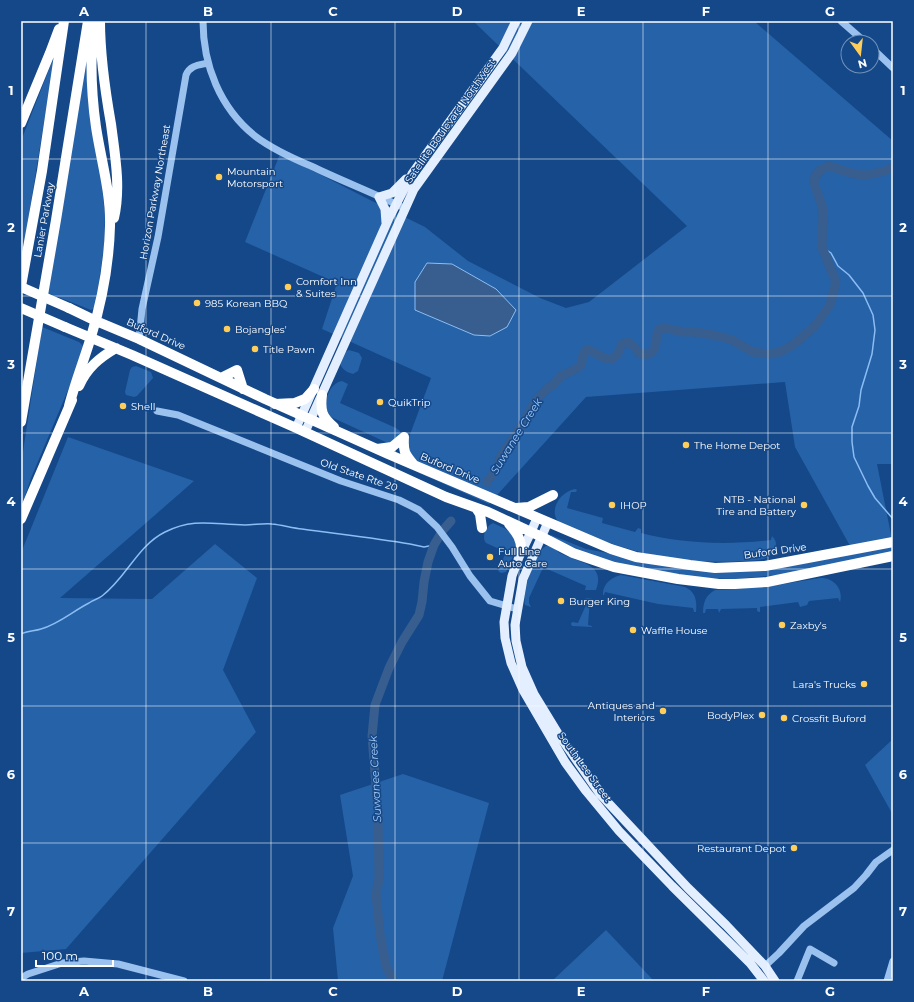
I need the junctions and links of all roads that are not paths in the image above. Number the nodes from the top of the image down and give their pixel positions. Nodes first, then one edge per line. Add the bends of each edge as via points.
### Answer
1 (61, 21) edge
2 (64, 21) edge
3 (88, 21) edge
4 (94, 21) edge
5 (100, 21) edge
6 (204, 21) edge
7 (516, 21) edge
8 (528, 21) edge
9 (841, 21) edge
10 (856, 34) edge
11 (880, 56) edge
12 (208, 63) junction
13 (893, 68) edge
14 (21, 123) edge
15 (412, 174) junction
16 (379, 197) junction
17 (396, 205) junction
18 (405, 209) junction
19 (386, 224) junction
20 (108, 250) junction
21 (21, 287) edge
22 (101, 299) junction
23 (21, 308) edge
24 (96, 321) junction
25 (128, 334) junction
26 (91, 337) junction
27 (139, 339) junction
28 (116, 348) junction
29 (221, 378) junction
30 (243, 389) junction
31 (318, 392) junction
32 (275, 404) junction
33 (69, 406) junction
34 (157, 411) dead end
35 (307, 418) junction
36 (21, 422) edge
37 (301, 430) junction
38 (343, 434) junction
39 (377, 449) junction
40 (415, 466) junction
41 (553, 495) dead end
42 (476, 508) junction
43 (514, 508) junction
44 (537, 518) junction
45 (21, 519) edge
46 (502, 519) junction
47 (548, 522) junction
48 (531, 532) junction
49 (542, 537) junction
50 (893, 542) edge
51 (521, 552) junction
52 (893, 556) edge
53 (506, 605) junction
54 (517, 609) junction
55 (893, 850) edge
56 (893, 961) edge
57 (834, 963) dead end
58 (765, 966) junction
59 (21, 978) edge
60 (184, 981) edge
61 (764, 981) edge
62 (775, 981) edge
63 (797, 981) edge
64 (887, 981) edge

1 - 14 highway
2 - 21 highway, Lanier Parkway via 42,171
3 - 36 highway, Lanier Parkway
4 - 20 highway via 92,79 96,127 109,205
5 - 20 highway via 102,64 116,158 117,183 116,212
6 - 12 street
7 - 15 main road, Satellite Boulevard Northwest via 503,48
8 - 18 main road, Satellite Boulevard Northwest via 512,53 414,189
9 - 10 street
11 - 13 street
12 - 16 street via 226,104 256,137 279,152
12 - 27 street, Horizon Parkway Northeast via 187,71 142,309
15 - 16 main road via 392,194
15 - 17 main road, Satellite Boulevard Northwest
16 - 17 street
16 - 19 main road via 385,209
17 - 18 street
17 - 19 main road, Satellite Boulevard Northwest
18 - 31 main road, Satellite Boulevard Northwest
19 - 31 main road, Satellite Boulevard Northwest
20 - 22 highway
21 - 24 highway, Buford Drive, bridge
22 - 24 highway
22 - 25 highway via 102,310 107,320
23 - 26 highway, bridge
24 - 25 highway, Buford Drive
24 - 26 highway
25 - 27 highway, Buford Drive
26 - 28 highway
26 - 33 highway
27 - 29 highway, Buford Drive
28 - 33 highway via 99,359 82,378
28 - 37 highway
29 - 30 highway, Buford Drive
29 - 30 highway via 237,370
30 - 32 highway, Buford Drive
31 - 32 highway via 295,403
31 - 35 main road, Satellite Boulevard Northwest
31 - 38 highway via 326,421
32 - 35 highway, Buford Drive
33 - 45 highway
34 - 53 street, Old State Rte 20 via 178,416 341,481 400,500 419,510 437,527 490,601
35 - 37 main road, Satellite Boulevard Northwest
35 - 38 highway, Buford Drive
37 - 42 highway
38 - 39 highway, Buford Drive
39 - 40 highway, Buford Drive
39 - 40 highway via 392,447 404,438 403,449
40 - 43 highway, Buford Drive
41 - 43 highway via 529,507
42 - 46 highway
42 - 46 highway via 480,514 482,528 486,523
43 - 44 highway, Buford Drive
44 - 47 highway, Buford Drive
44 - 48 main road, South Lee Street
46 - 48 highway
46 - 51 highway via 516,532
47 - 49 main road, South Lee Street
47 - 50 highway, Buford Drive via 604,546 636,556 715,568 765,566
48 - 49 highway
48 - 51 main road, South Lee Street
49 - 52 highway via 573,553 614,566 719,584 767,582
49 - 54 main road, South Lee Street via 523,580
51 - 53 main road, South Lee Street via 512,576
53 - 54 street, Old State Rte 20
53 - 61 main road, South Lee Street via 505,638 511,663 523,690 564,762 627,840 750,963
54 - 58 main road, South Lee Street via 516,641 522,667 534,694 562,741 600,794
55 - 58 street via 876,862 854,888 804,926
56 - 64 street
57 - 63 street via 810,950
58 - 62 main road, South Lee Street
59 - 60 street via 62,963 84,961 118,964

